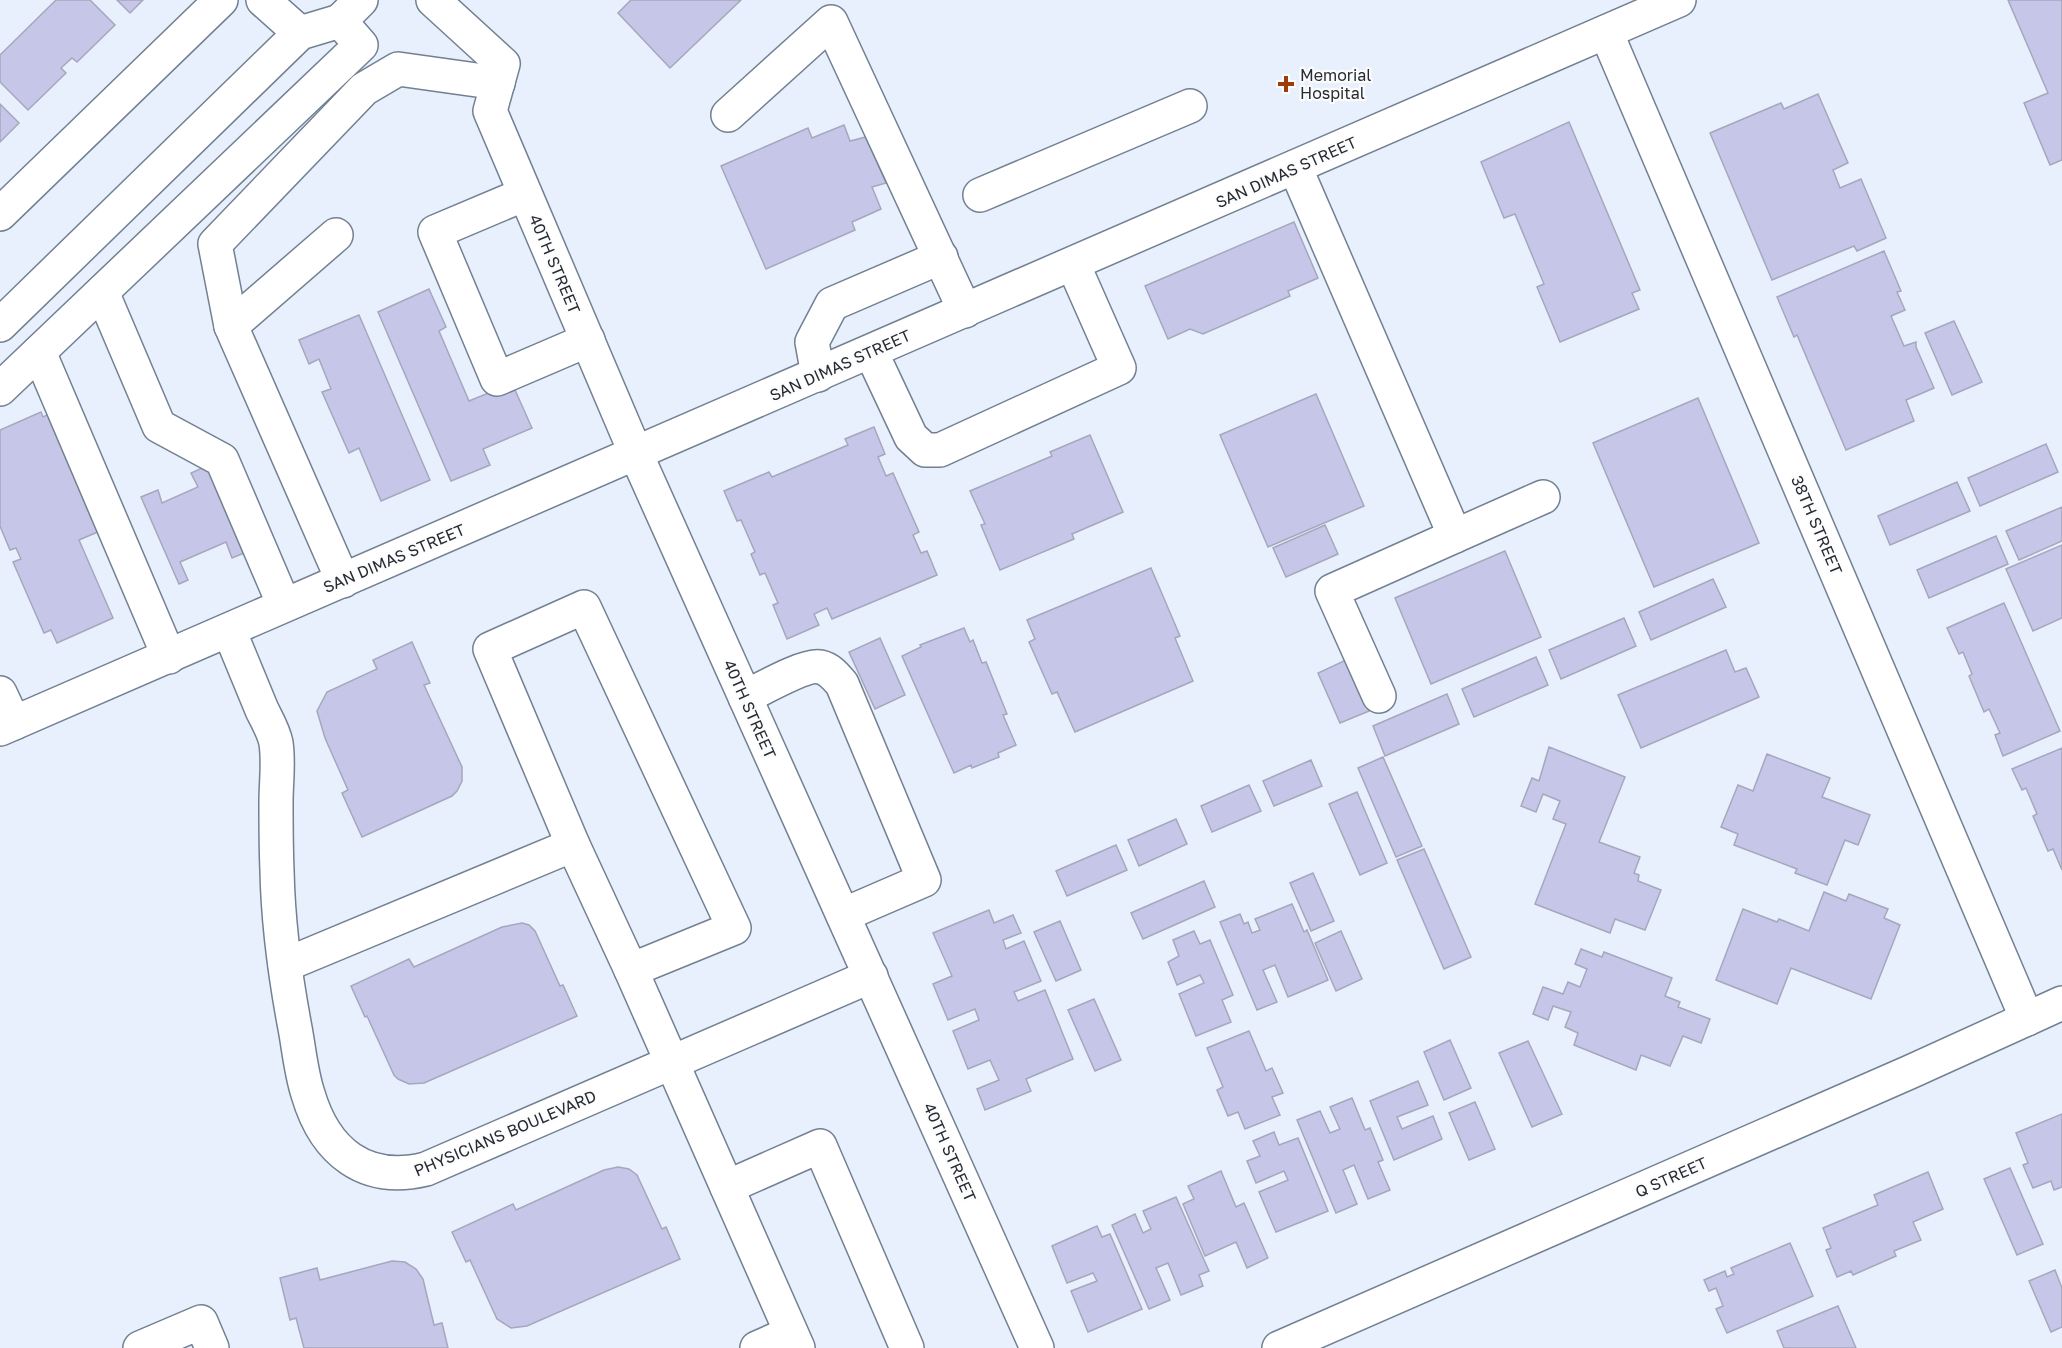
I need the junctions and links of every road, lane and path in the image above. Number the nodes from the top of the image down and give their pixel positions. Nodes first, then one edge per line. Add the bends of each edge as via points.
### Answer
1 (221, 0) edge
2 (262, 0) edge
3 (433, 0) edge
4 (1679, 0) edge
5 (350, 11) edge
6 (1606, 32) junction
7 (300, 33) junction
8 (500, 74) junction
9 (1190, 106) dead end
10 (728, 115) dead end
11 (1295, 167) junction
12 (525, 194) junction
13 (980, 195) dead end
14 (0, 214) edge
15 (336, 235) dead end
16 (941, 256) junction
17 (1073, 264) junction
18 (102, 292) junction
19 (965, 311) junction
20 (0, 325) edge
21 (231, 326) junction
22 (588, 340) junction
23 (39, 352) junction
24 (871, 352) junction
25 (818, 375) junction
26 (0, 388) edge
27 (636, 454) junction
28 (1543, 497) dead end
29 (1455, 536) junction
30 (343, 581) junction
31 (284, 605) junction
32 (229, 630) junction
33 (169, 657) junction
34 (0, 693) edge
35 (1379, 696) dead end
36 (745, 697) junction
37 (7, 726) edge
38 (573, 845) junction
39 (843, 915) junction
40 (285, 965) junction
41 (631, 970) junction
42 (871, 976) junction
43 (2062, 1003) edge
44 (2027, 1019) junction
45 (672, 1062) junction
46 (727, 1186) junction
47 (795, 1341) edge
48 (140, 1348) edge
49 (212, 1348) edge
50 (758, 1348) edge
51 (907, 1348) edge
52 (1037, 1348) edge
53 (1280, 1348) edge

1 - 14 street
2 - 7 street
3 - 8 street
4 - 6 street, SAN DIMAS STREET
5 - 7 street
5 - 18 street via 361,45
6 - 11 street, SAN DIMAS STREET
6 - 44 street, 38TH STREET
7 - 20 street
8 - 12 street, 40TH STREET via 490,111
8 - 21 street via 398,69 364,89 215,244
9 - 13 street
10 - 16 street via 831,22
11 - 17 street, SAN DIMAS STREET
11 - 29 street
12 - 22 street, 40TH STREET
12 - 22 street via 435,232 497,379
15 - 21 street
16 - 19 street
16 - 25 street via 832,304 812,342
17 - 19 street, SAN DIMAS STREET
17 - 24 street via 1119,368 940,450 926,450 911,437
18 - 23 street
18 - 31 street via 159,426 222,460
19 - 24 street, SAN DIMAS STREET
21 - 30 street
22 - 27 street, 40TH STREET
23 - 26 street
23 - 33 street
24 - 25 street, SAN DIMAS STREET
25 - 27 street, SAN DIMAS STREET
27 - 30 street, SAN DIMAS STREET
27 - 36 street, 40TH STREET
28 - 29 street
29 - 35 street via 1332,591
30 - 31 street, SAN DIMAS STREET
31 - 32 street, SAN DIMAS STREET
32 - 33 street, SAN DIMAS STREET
32 - 40 street, PHYSICIANS BOULEVARD via 275,741 280,939
33 - 37 street, SAN DIMAS STREET
34 - 37 street
36 - 39 street, 40TH STREET
36 - 39 street via 808,667 821,667 833,673 842,684 924,880
38 - 40 street
38 - 41 street
38 - 41 street via 490,649 584,607 734,928
39 - 42 street, 40TH STREET
40 - 45 street, PHYSICIANS BOULEVARD via 307,1094 320,1126 342,1154 373,1171 408,1174 426,1169
41 - 45 street
42 - 45 street, PHYSICIANS BOULEVARD
42 - 52 street, 40TH STREET
43 - 44 street, Q STREET
44 - 53 street, Q STREET
45 - 46 street
46 - 47 street
46 - 51 street via 820,1146
47 - 50 street
48 - 49 street via 201,1322

